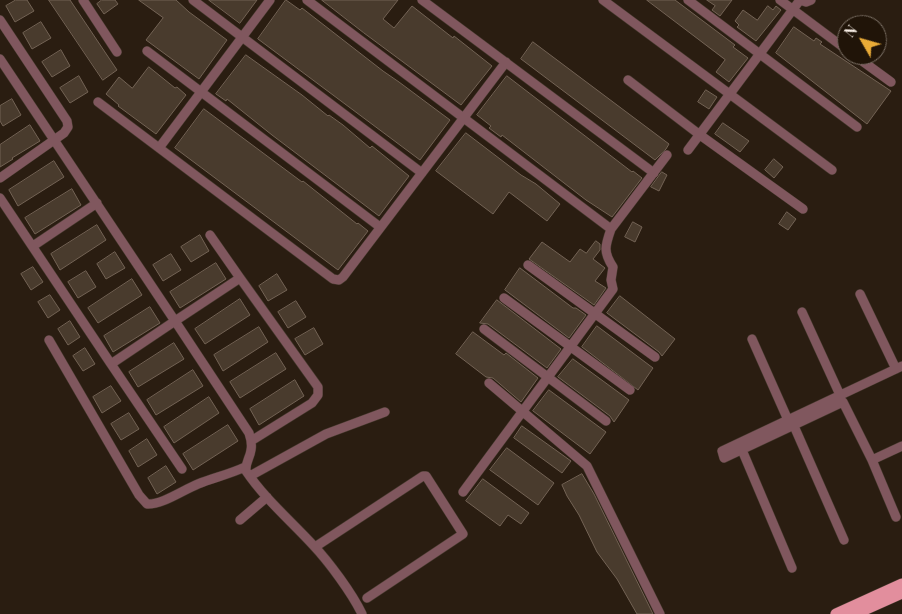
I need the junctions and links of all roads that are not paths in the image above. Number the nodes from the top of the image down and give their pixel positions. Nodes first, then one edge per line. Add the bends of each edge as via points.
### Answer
1 (83, 0) edge
2 (193, 0) edge
3 (270, 0) edge
4 (307, 0) edge
5 (422, 0) edge
6 (603, 0) edge
7 (688, 0) edge
8 (780, 0) edge
9 (800, 0) edge
10 (811, 0) edge
11 (793, 10) junction
12 (0, 20) edge
13 (242, 37) junction
14 (837, 43) edge
15 (147, 51) dead end
16 (117, 52) dead end
17 (761, 54) junction
18 (0, 59) edge
19 (506, 62) junction
20 (868, 65) edge
21 (628, 80) dead end
22 (891, 82) dead end
23 (201, 92) junction
24 (730, 94) junction
25 (98, 102) dead end
26 (464, 118) junction
27 (857, 127) dead end
28 (700, 135) junction
29 (54, 140) junction
30 (159, 148) junction
31 (688, 150) dead end
32 (667, 155) dead end
33 (832, 170) dead end
34 (422, 173) junction
35 (654, 173) junction
36 (0, 178) edge
37 (0, 198) edge
38 (97, 203) junction
39 (802, 209) dead end
40 (380, 228) junction
41 (611, 230) junction
42 (210, 235) dead end
43 (33, 246) junction
44 (528, 265) dead end
45 (240, 278) junction
46 (860, 294) dead end
47 (504, 298) dead end
48 (802, 312) dead end
49 (595, 314) junction
50 (175, 321) junction
51 (484, 329) dead end
52 (49, 340) dead end
53 (752, 340) dead end
54 (570, 347) junction
55 (655, 357) dead end
56 (112, 364) junction
57 (899, 367) edge
58 (548, 377) junction
59 (489, 383) dead end
60 (630, 390) dead end
61 (840, 395) junction
62 (522, 411) junction
63 (385, 412) dead end
64 (606, 421) dead end
65 (791, 423) junction
66 (251, 441) junction
67 (902, 446) edge
68 (742, 450) junction
69 (872, 460) junction
70 (246, 466) junction
71 (182, 469) dead end
72 (250, 476) junction
73 (463, 492) dead end
74 (267, 497) junction
75 (896, 517) dead end
76 (240, 520) dead end
77 (844, 540) dead end
78 (315, 547) junction
79 (792, 568) dead end
80 (902, 584) edge
81 (902, 593) edge
82 (367, 598) dead end
83 (362, 614) edge
84 (660, 614) edge
85 (836, 614) edge
86 (855, 614) edge

1 - 16 street
2 - 13 street
3 - 13 street
4 - 26 street
5 - 19 street
6 - 24 street
7 - 17 street
8 - 11 street
9 - 10 street
9 - 11 street
11 - 14 street
11 - 17 street
12 - 29 street via 67,121 67,130
13 - 23 street
13 - 34 street
15 - 23 street
17 - 24 street
17 - 27 street
18 - 29 street
19 - 26 street
19 - 35 street
20 - 22 street
21 - 28 street
23 - 30 street
23 - 40 street
24 - 28 street
24 - 33 street
25 - 30 street
26 - 34 street
26 - 41 street
28 - 31 street
28 - 39 street
29 - 36 street
29 - 38 street
30 - 40 street via 334,279 344,277
32 - 35 street
34 - 40 street
35 - 41 street
37 - 43 street
38 - 43 street
38 - 50 street
41 - 49 street via 606,256 613,267 612,290
42 - 45 street
43 - 56 street
44 - 49 street
45 - 50 street
45 - 66 street via 318,387 318,395 312,403
46 - 57 street
47 - 54 street
48 - 61 street
49 - 54 street
49 - 55 street
50 - 56 street
50 - 66 street via 249,433
51 - 58 street
52 - 70 street via 139,496 147,504 161,502
53 - 65 street
54 - 58 street
54 - 60 street
56 - 71 street
57 - 61 street
58 - 62 street
58 - 64 street
59 - 62 street
61 - 65 street
62 - 73 street
62 - 84 street via 587,466
63 - 72 street via 326,434
65 - 68 street
65 - 68 street via 722,451 724,458
65 - 69 street via 843,402
65 - 77 street
66 - 70 street
67 - 69 street
68 - 79 street
69 - 75 street
70 - 72 street
72 - 74 street
74 - 76 street
74 - 78 street
78 - 82 street via 426,476 463,534
78 - 83 street
80 - 85 main road
81 - 86 main road

